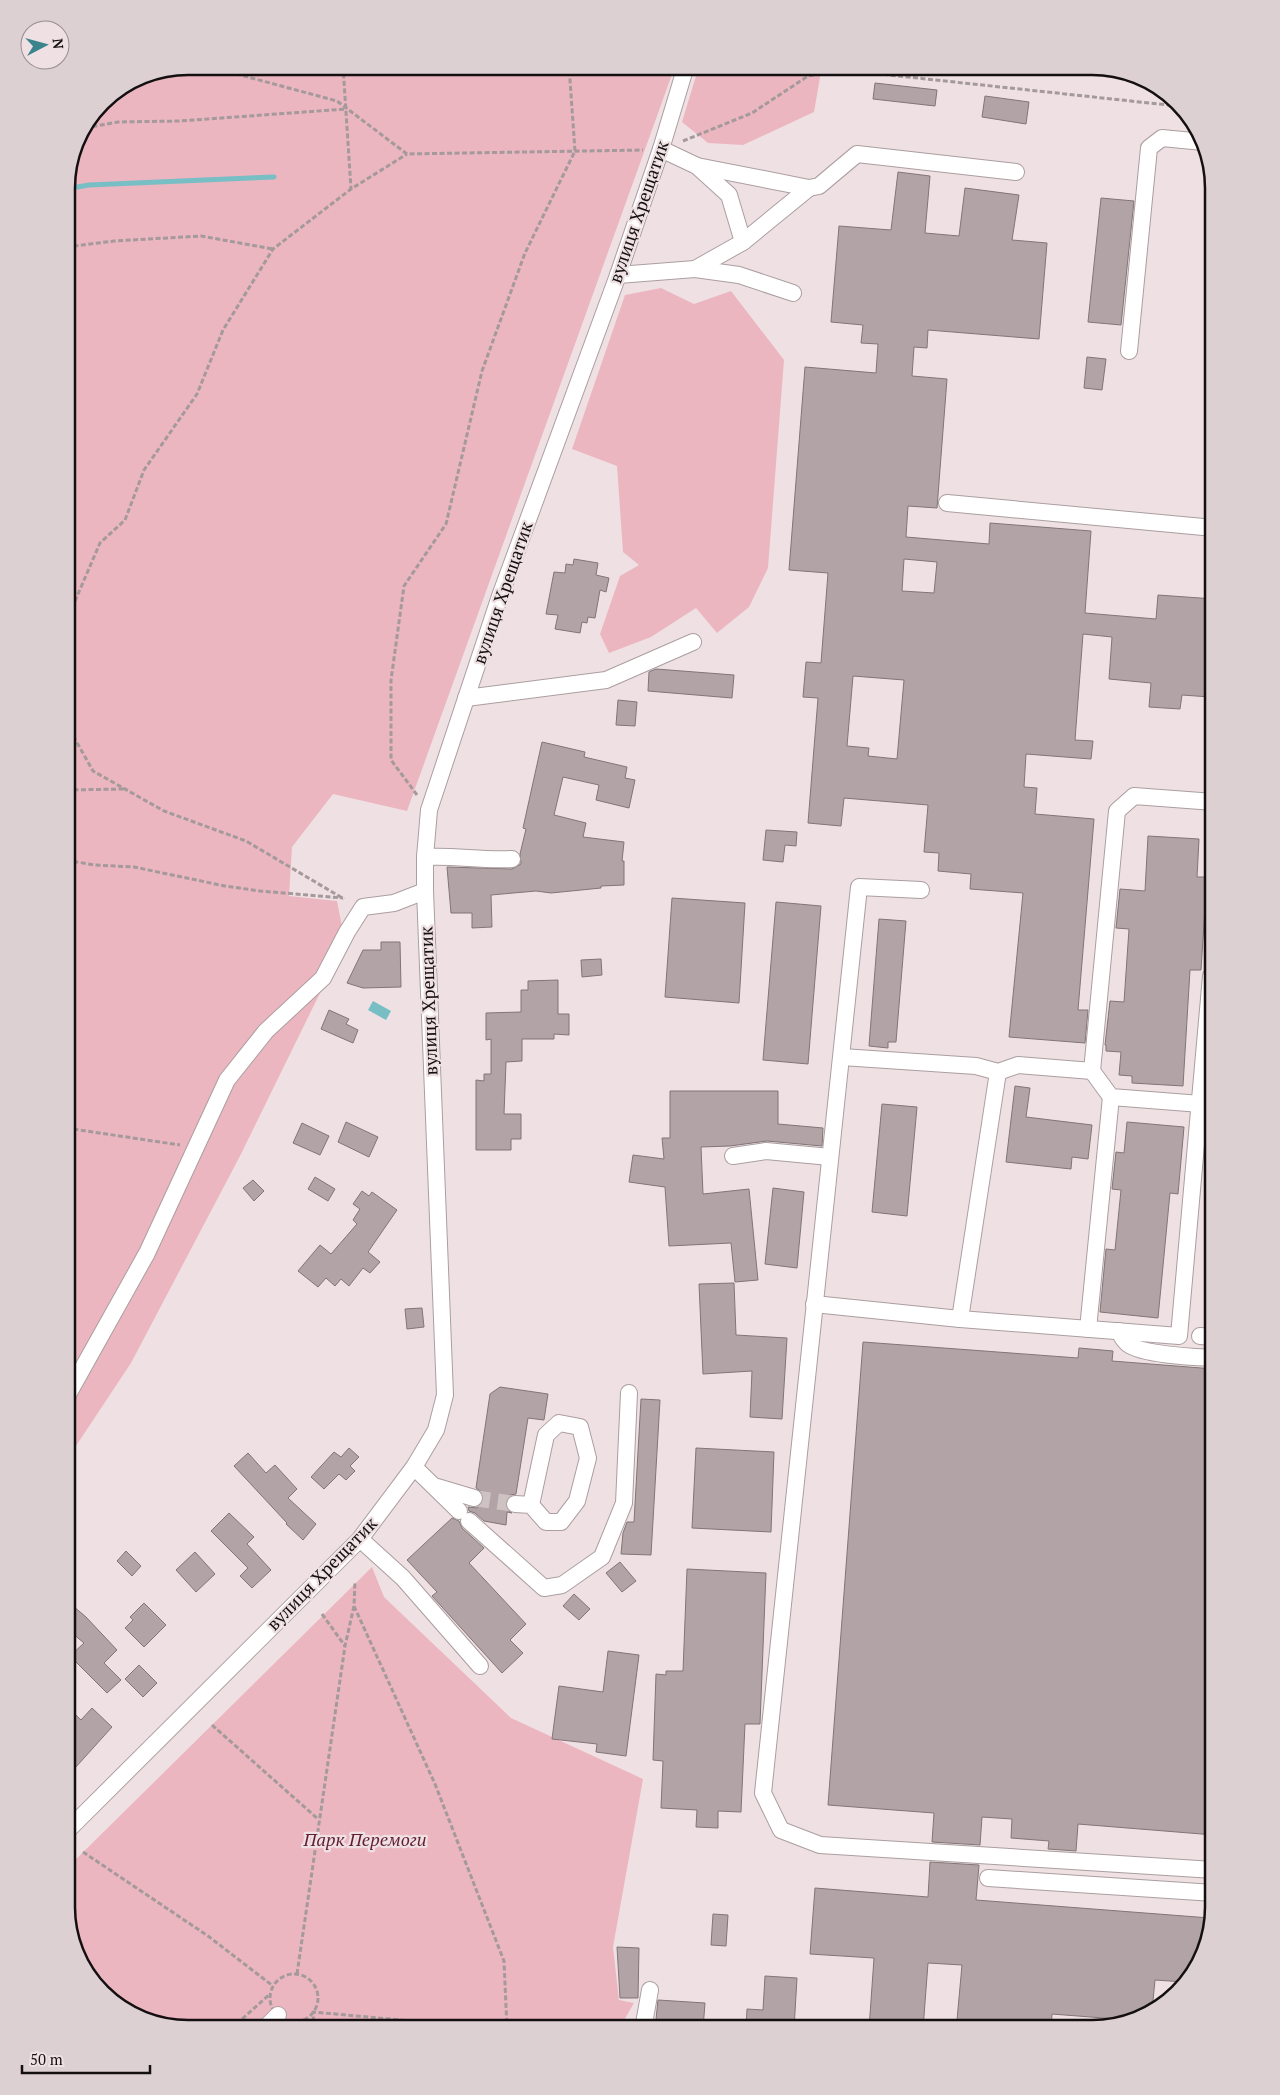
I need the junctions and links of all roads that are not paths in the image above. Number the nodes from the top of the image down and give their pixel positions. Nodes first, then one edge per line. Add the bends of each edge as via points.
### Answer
1 (683, 75) edge
2 (1194, 141) edge
3 (661, 150) junction
4 (698, 166) junction
5 (1016, 172) dead end
6 (809, 188) junction
7 (743, 242) junction
8 (695, 269) junction
9 (618, 275) junction
10 (793, 293) dead end
11 (1129, 351) dead end
12 (947, 503) dead end
13 (1205, 527) edge
14 (693, 642) dead end
15 (466, 698) junction
16 (1205, 801) edge
17 (425, 857) junction
18 (512, 859) dead end
19 (921, 890) dead end
20 (425, 891) junction
21 (1205, 1053) edge
22 (842, 1058) junction
23 (1092, 1070) junction
24 (998, 1072) junction
25 (1111, 1097) junction
26 (1201, 1104) junction
27 (733, 1156) dead end
28 (830, 1158) junction
29 (814, 1304) junction
30 (960, 1318) junction
31 (1088, 1328) junction
32 (1119, 1331) junction
33 (1205, 1357) edge
34 (75, 1382) edge
35 (629, 1393) dead end
36 (414, 1467) junction
37 (433, 1485) junction
38 (474, 1498) tunnel mouth
39 (515, 1504) tunnel mouth
40 (531, 1505) junction
41 (360, 1539) junction
42 (480, 1666) dead end
43 (75, 1823) edge
44 (1205, 1869) edge
45 (988, 1878) dead end
46 (1205, 1892) edge
47 (650, 1990) dead end
48 (278, 2015) road end
49 (273, 2020) edge
50 (645, 2020) edge

1 - 3 street, вулиця Хрещатик
2 - 11 street via 1162,138 1149,148
3 - 4 street
3 - 9 street, вулиця Хрещатик
4 - 6 street
4 - 7 street via 729,195
5 - 6 street via 857,154 819,186
6 - 7 street
7 - 8 street
8 - 9 street
8 - 10 street via 739,275
9 - 15 street, вулиця Хрещатик
12 - 13 street
14 - 15 street via 606,680
15 - 17 street, вулиця Хрещатик via 429,810
16 - 23 street via 1134,796 1117,811
17 - 18 street via 488,861
17 - 20 street, вулиця Хрещатик
19 - 22 street via 859,887
20 - 34 street via 394,903 363,907 323,978 266,1031 227,1080 147,1253
20 - 36 street, вулиця Хрещатик via 445,1395 436,1430
21 - 26 street
22 - 24 street via 976,1066
22 - 28 street
23 - 24 street via 1018,1065
23 - 25 street
24 - 30 street
25 - 26 street
25 - 31 street
26 - 32 street via 1179,1336
27 - 28 street via 766,1151
28 - 29 street
29 - 30 street
29 - 44 street via 763,1793 781,1830 820,1844
30 - 31 street
31 - 32 street
32 - 33 street via 1129,1345 1138,1348
35 - 37 street via 624,1503 602,1557 562,1585 544,1588
36 - 37 street
36 - 41 street, вулиця Хрещатик
37 - 38 street
39 - 40 street
40 - 40 street via 546,1435 559,1423 580,1427 588,1458 576,1501 561,1522 546,1522
41 - 42 street via 403,1578
41 - 43 street, вулиця Хрещатик
45 - 46 street
47 - 50 street
48 - 49 street

